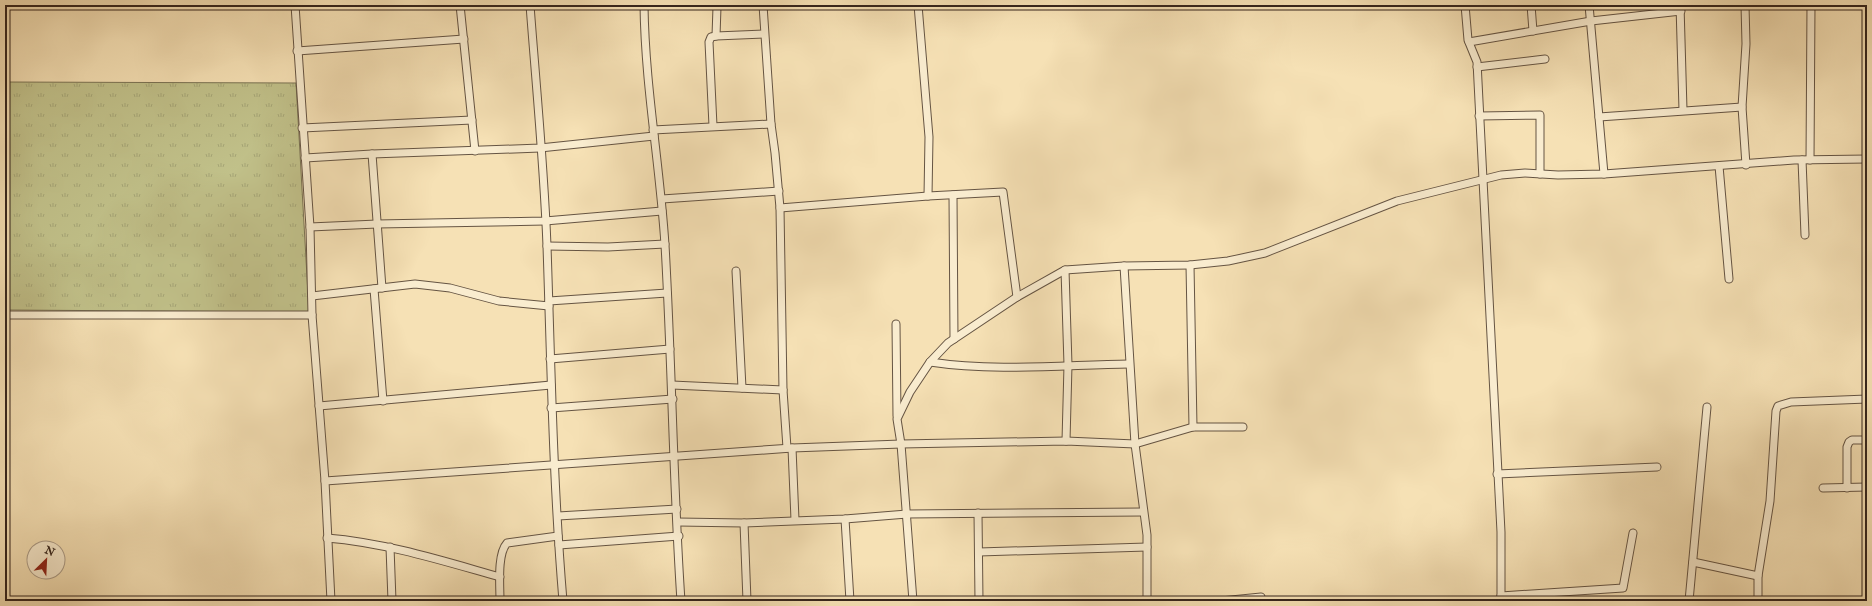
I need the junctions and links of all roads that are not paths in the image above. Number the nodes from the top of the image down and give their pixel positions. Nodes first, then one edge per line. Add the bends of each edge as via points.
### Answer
1 (295, 5) edge
2 (460, 5) edge
3 (530, 5) edge
4 (644, 5) edge
5 (763, 5) edge
6 (918, 5) edge
7 (1465, 5) edge
8 (1531, 5) edge
9 (1590, 5) edge
10 (1745, 5) edge
11 (1811, 5) edge
12 (717, 7) dead end
13 (1681, 8) edge
14 (1590, 21) junction
15 (1533, 30) junction
16 (764, 34) junction
17 (716, 36) junction
18 (464, 39) junction
19 (1469, 42) junction
20 (297, 51) junction
21 (1545, 59) dead end
22 (1478, 67) junction
23 (1742, 107) junction
24 (1683, 110) junction
25 (1479, 116) junction
26 (1599, 117) junction
27 (472, 120) junction
28 (771, 124) junction
29 (713, 126) junction
30 (302, 128) junction
31 (654, 133) junction
32 (540, 148) junction
33 (475, 151) junction
34 (372, 154) junction
35 (305, 158) junction
36 (1867, 159) edge
37 (1802, 160) junction
38 (1810, 160) junction
39 (1746, 164) junction
40 (1719, 166) junction
41 (1540, 174) junction
42 (1604, 174) junction
43 (1483, 178) junction
44 (779, 191) junction
45 (953, 195) junction
46 (928, 196) junction
47 (662, 199) junction
48 (780, 208) junction
49 (662, 211) junction
50 (545, 221) junction
51 (377, 224) junction
52 (310, 227) junction
53 (1805, 235) dead end
54 (665, 244) junction
55 (547, 246) junction
56 (1190, 265) junction
57 (1124, 266) junction
58 (1064, 270) junction
59 (736, 271) dead end
60 (1729, 279) dead end
61 (382, 288) junction
62 (374, 289) junction
63 (668, 293) junction
64 (312, 296) junction
65 (1017, 297) junction
66 (549, 304) junction
67 (5, 315) edge
68 (312, 315) junction
69 (896, 324) dead end
70 (954, 339) junction
71 (670, 349) junction
72 (550, 359) junction
73 (930, 362) junction
74 (1129, 364) junction
75 (1068, 365) junction
76 (551, 385) junction
77 (672, 385) junction
78 (742, 388) junction
79 (783, 390) junction
80 (673, 399) junction
81 (1867, 399) edge
82 (383, 401) junction
83 (319, 406) junction
84 (1707, 407) dead end
85 (551, 408) junction
86 (897, 419) junction
87 (1192, 427) junction
88 (1243, 427) dead end
89 (1867, 440) edge
90 (1066, 441) junction
91 (901, 444) junction
92 (1135, 444) junction
93 (789, 448) junction
94 (675, 456) junction
95 (556, 465) junction
96 (1657, 467) dead end
97 (1497, 474) junction
98 (325, 481) junction
99 (1823, 488) dead end
100 (1847, 488) junction
101 (1867, 488) edge
102 (677, 509) junction
103 (1142, 512) junction
104 (978, 513) junction
105 (907, 514) junction
106 (558, 516) junction
107 (845, 519) junction
108 (795, 520) junction
109 (678, 522) junction
110 (744, 523) junction
111 (1633, 533) dead end
112 (558, 536) junction
113 (678, 536) junction
114 (327, 538) junction
115 (559, 545) junction
116 (390, 547) junction
117 (1147, 547) junction
118 (979, 552) junction
119 (1693, 562) junction
120 (1758, 576) junction
121 (500, 577) junction
122 (1261, 597) dead end
123 (1501, 598) edge
124 (331, 601) edge
125 (392, 601) edge
126 (500, 601) edge
127 (564, 601) edge
128 (681, 601) edge
129 (748, 601) edge
130 (850, 601) edge
131 (913, 601) edge
132 (979, 601) edge
133 (1147, 601) edge
134 (1221, 601) edge
135 (1689, 601) edge
136 (1758, 601) edge

1 - 20 street
2 - 18 street
3 - 32 street
4 - 31 street via 644,37
5 - 16 street
6 - 46 street via 929,137
7 - 19 street
8 - 15 street
9 - 14 street
10 - 23 street via 1746,44
11 - 38 street
12 - 17 street
13 - 14 street
13 - 24 street
14 - 15 street
14 - 26 street
15 - 19 street
16 - 17 street
16 - 28 street
17 - 29 street via 711,37 708,42
18 - 20 street
18 - 27 street
19 - 22 street
20 - 30 street
21 - 22 street
22 - 25 street
23 - 24 street
23 - 39 street
24 - 26 street
25 - 41 street via 1540,115
25 - 43 street
26 - 42 street
27 - 30 street
27 - 33 street
28 - 29 street
28 - 44 street
29 - 31 street
30 - 35 street
31 - 32 street
31 - 47 street
32 - 33 street
32 - 50 street
33 - 34 street
34 - 35 street
34 - 51 street
35 - 52 street
36 - 38 street
37 - 38 street
37 - 39 street
37 - 53 street
39 - 40 street
40 - 42 street
40 - 60 street
41 - 42 street
41 - 43 street
43 - 56 street via 1397,201 1265,253 1228,261
43 - 97 street
44 - 47 street
44 - 48 street
45 - 46 street
45 - 65 street via 1003,192
45 - 70 street
46 - 48 street
47 - 49 street
48 - 79 street
49 - 50 street
49 - 54 street
50 - 51 street
50 - 55 street
51 - 52 street
51 - 61 street
52 - 64 street
54 - 55 street via 608,247
54 - 63 street
55 - 66 street
56 - 57 street
56 - 87 street
57 - 58 street
57 - 74 street
58 - 65 street
58 - 75 street
59 - 78 street
61 - 62 street
61 - 66 street via 415,284 450,288 498,301
62 - 64 street
62 - 82 street
63 - 66 street
63 - 71 street
64 - 68 street
65 - 70 street
66 - 72 street
67 - 68 street
68 - 83 street
69 - 86 street
70 - 73 street
71 - 72 street
71 - 77 street
72 - 76 street
73 - 75 street via 954,366
73 - 86 street via 910,392
74 - 75 street
74 - 92 street
75 - 90 street
76 - 82 street
76 - 85 street
77 - 78 street
77 - 80 street
78 - 79 street
79 - 93 street
80 - 85 street
80 - 94 street
81 - 120 street via 1790,402 1778,406 1770,501
82 - 83 street
83 - 98 street
84 - 119 street
85 - 95 street
86 - 91 street
87 - 88 street
87 - 92 street
89 - 100 street via 1849,442
90 - 91 street
90 - 92 street
91 - 93 street
91 - 105 street
92 - 103 street
93 - 94 street
93 - 108 street
94 - 95 street
94 - 102 street
95 - 98 street
95 - 106 street
96 - 97 street
97 - 123 street via 1501,532
98 - 114 street
99 - 100 street
100 - 101 street
102 - 106 street
102 - 109 street
103 - 104 street
103 - 117 street
104 - 105 street
104 - 118 street
105 - 107 street
105 - 131 street
106 - 112 street
107 - 108 street
107 - 130 street
108 - 110 street
109 - 110 street
109 - 113 street
110 - 129 street
111 - 123 street via 1623,588
112 - 115 street
112 - 121 street via 507,543 502,548
113 - 115 street
113 - 128 street
114 - 116 street via 356,540
114 - 124 street
115 - 127 street
116 - 121 street
116 - 125 street
117 - 118 street
117 - 133 street
118 - 132 street
119 - 120 street
119 - 135 street
120 - 136 street
121 - 126 street
122 - 134 street

